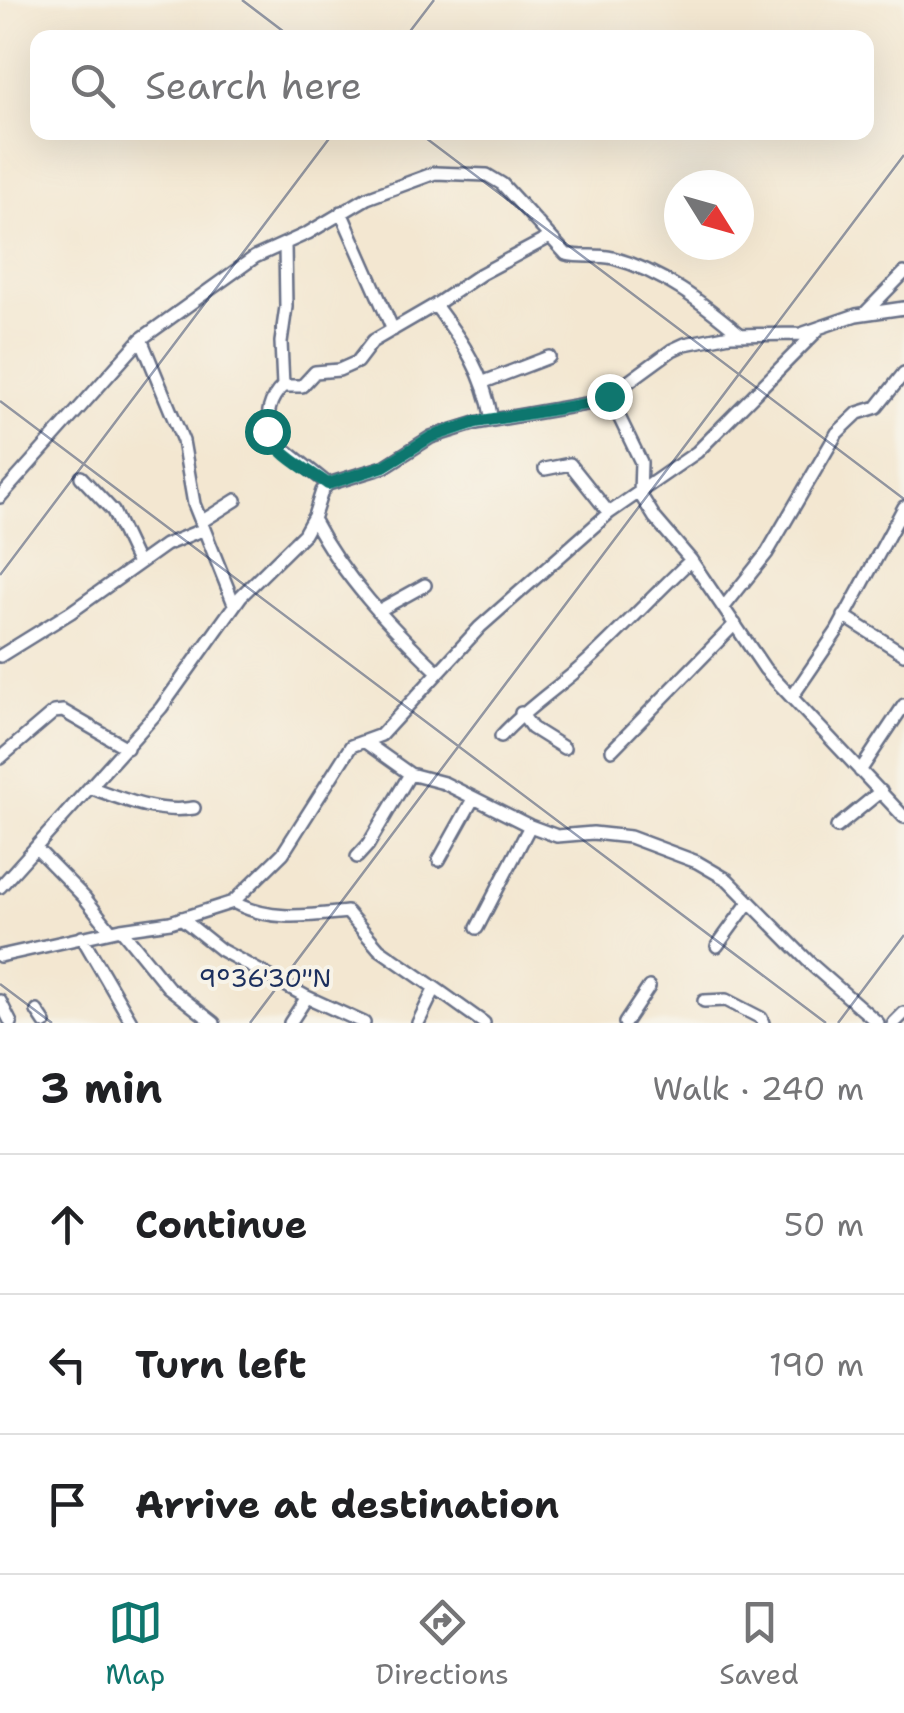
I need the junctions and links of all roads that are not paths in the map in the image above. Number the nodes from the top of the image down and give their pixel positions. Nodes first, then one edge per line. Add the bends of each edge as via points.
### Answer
1 (342, 212) junction
2 (550, 237) junction
3 (284, 244) junction
4 (904, 273) edge
5 (434, 305) junction
6 (904, 308) edge
7 (865, 313) junction
8 (393, 330) junction
9 (819, 330) junction
10 (741, 334) junction
11 (141, 339) junction
12 (549, 356) dead end
13 (904, 374) edge
14 (484, 382) junction
15 (283, 386) junction
16 (609, 396) junction
17 (492, 420) junction
18 (545, 470) dead end
19 (81, 477) dead end
20 (328, 484) junction
21 (640, 494) junction
22 (0, 496) edge
23 (236, 500) dead end
24 (904, 508) edge
25 (609, 513) junction
26 (313, 519) junction
27 (203, 525) junction
28 (692, 560) junction
29 (138, 564) junction
30 (425, 585) dead end
31 (234, 604) junction
32 (724, 607) junction
33 (378, 612) junction
34 (844, 616) junction
35 (735, 624) junction
36 (904, 654) edge
37 (0, 656) edge
38 (436, 671) junction
39 (792, 698) junction
40 (904, 706) edge
41 (521, 713) junction
42 (501, 736) dead end
43 (365, 742) junction
44 (127, 748) junction
45 (564, 748) dead end
46 (612, 750) dead end
47 (0, 758) edge
48 (860, 771) junction
49 (410, 774) junction
50 (92, 788) junction
51 (881, 791) junction
52 (473, 799) junction
53 (194, 808) dead end
54 (904, 818) edge
55 (530, 826) junction
56 (837, 827) dead end
57 (36, 848) junction
58 (357, 858) dead end
59 (438, 860) dead end
60 (0, 888) edge
61 (233, 902) junction
62 (748, 902) junction
63 (181, 918) junction
64 (477, 928) dead end
65 (116, 930) junction
66 (82, 937) junction
67 (717, 946) dead end
68 (0, 956) edge
69 (649, 987) dead end
70 (435, 988) junction
71 (306, 998) junction
72 (0, 1000) edge
73 (704, 1001) dead end
74 (37, 1011) dead end
75 (904, 1012) edge
76 (11, 1023) edge
77 (46, 1023) edge
78 (132, 1023) edge
79 (214, 1023) edge
80 (290, 1023) edge
81 (364, 1023) edge
82 (418, 1023) edge
83 (484, 1023) edge
84 (625, 1023) edge
85 (763, 1023) edge
86 (878, 1023) edge
87 (894, 1023) edge

1 - 2 street via 435,173 487,175
1 - 3 street
1 - 8 street
2 - 5 street
2 - 10 street via 566,254 616,258 669,282
3 - 11 street via 255,257
3 - 15 street
4 - 7 street
5 - 8 street
5 - 14 street via 464,342
6 - 7 street
7 - 9 street
8 - 15 street via 357,362 315,372 302,386
9 - 10 street
9 - 21 street via 697,452
10 - 16 street via 672,350
11 - 22 street
11 - 27 street via 183,442
12 - 14 street
13 - 32 street via 877,406 837,433 766,553
14 - 17 street
15 - 20 street via 270,401 268,436
16 - 17 street
16 - 21 street via 640,462
17 - 20 street via 431,437 384,466
18 - 25 street via 570,464
19 - 29 street via 112,511
20 - 26 street
21 - 25 street
21 - 28 street
23 - 27 street
24 - 34 street
25 - 38 street
26 - 31 street
26 - 33 street
27 - 29 street
27 - 31 street
28 - 32 street
28 - 41 street via 590,659
29 - 37 street
30 - 33 street
31 - 44 street
32 - 35 street
33 - 38 street
34 - 36 street
34 - 39 street
35 - 39 street
35 - 46 street
38 - 43 street via 382,735
39 - 48 street
40 - 48 street
41 - 42 street
41 - 45 street
43 - 49 street
43 - 61 street via 351,746 283,854
44 - 47 street via 63,711
44 - 50 street
48 - 51 street
49 - 52 street
49 - 58 street
50 - 53 street via 175,811
50 - 57 street
51 - 54 street
51 - 56 street
52 - 55 street
52 - 59 street
55 - 62 street via 557,836 594,833 653,844 712,870
55 - 64 street
57 - 60 street
57 - 65 street
61 - 63 street
61 - 70 street via 277,916 347,912 379,949
62 - 67 street
62 - 86 street
63 - 65 street
63 - 71 street via 221,950
65 - 66 street
65 - 79 street via 168,987
66 - 68 street
66 - 78 street
69 - 84 street
70 - 82 street
70 - 83 street
71 - 80 street
71 - 81 street
72 - 76 street
73 - 85 street via 726,1000
74 - 77 street
75 - 87 street

